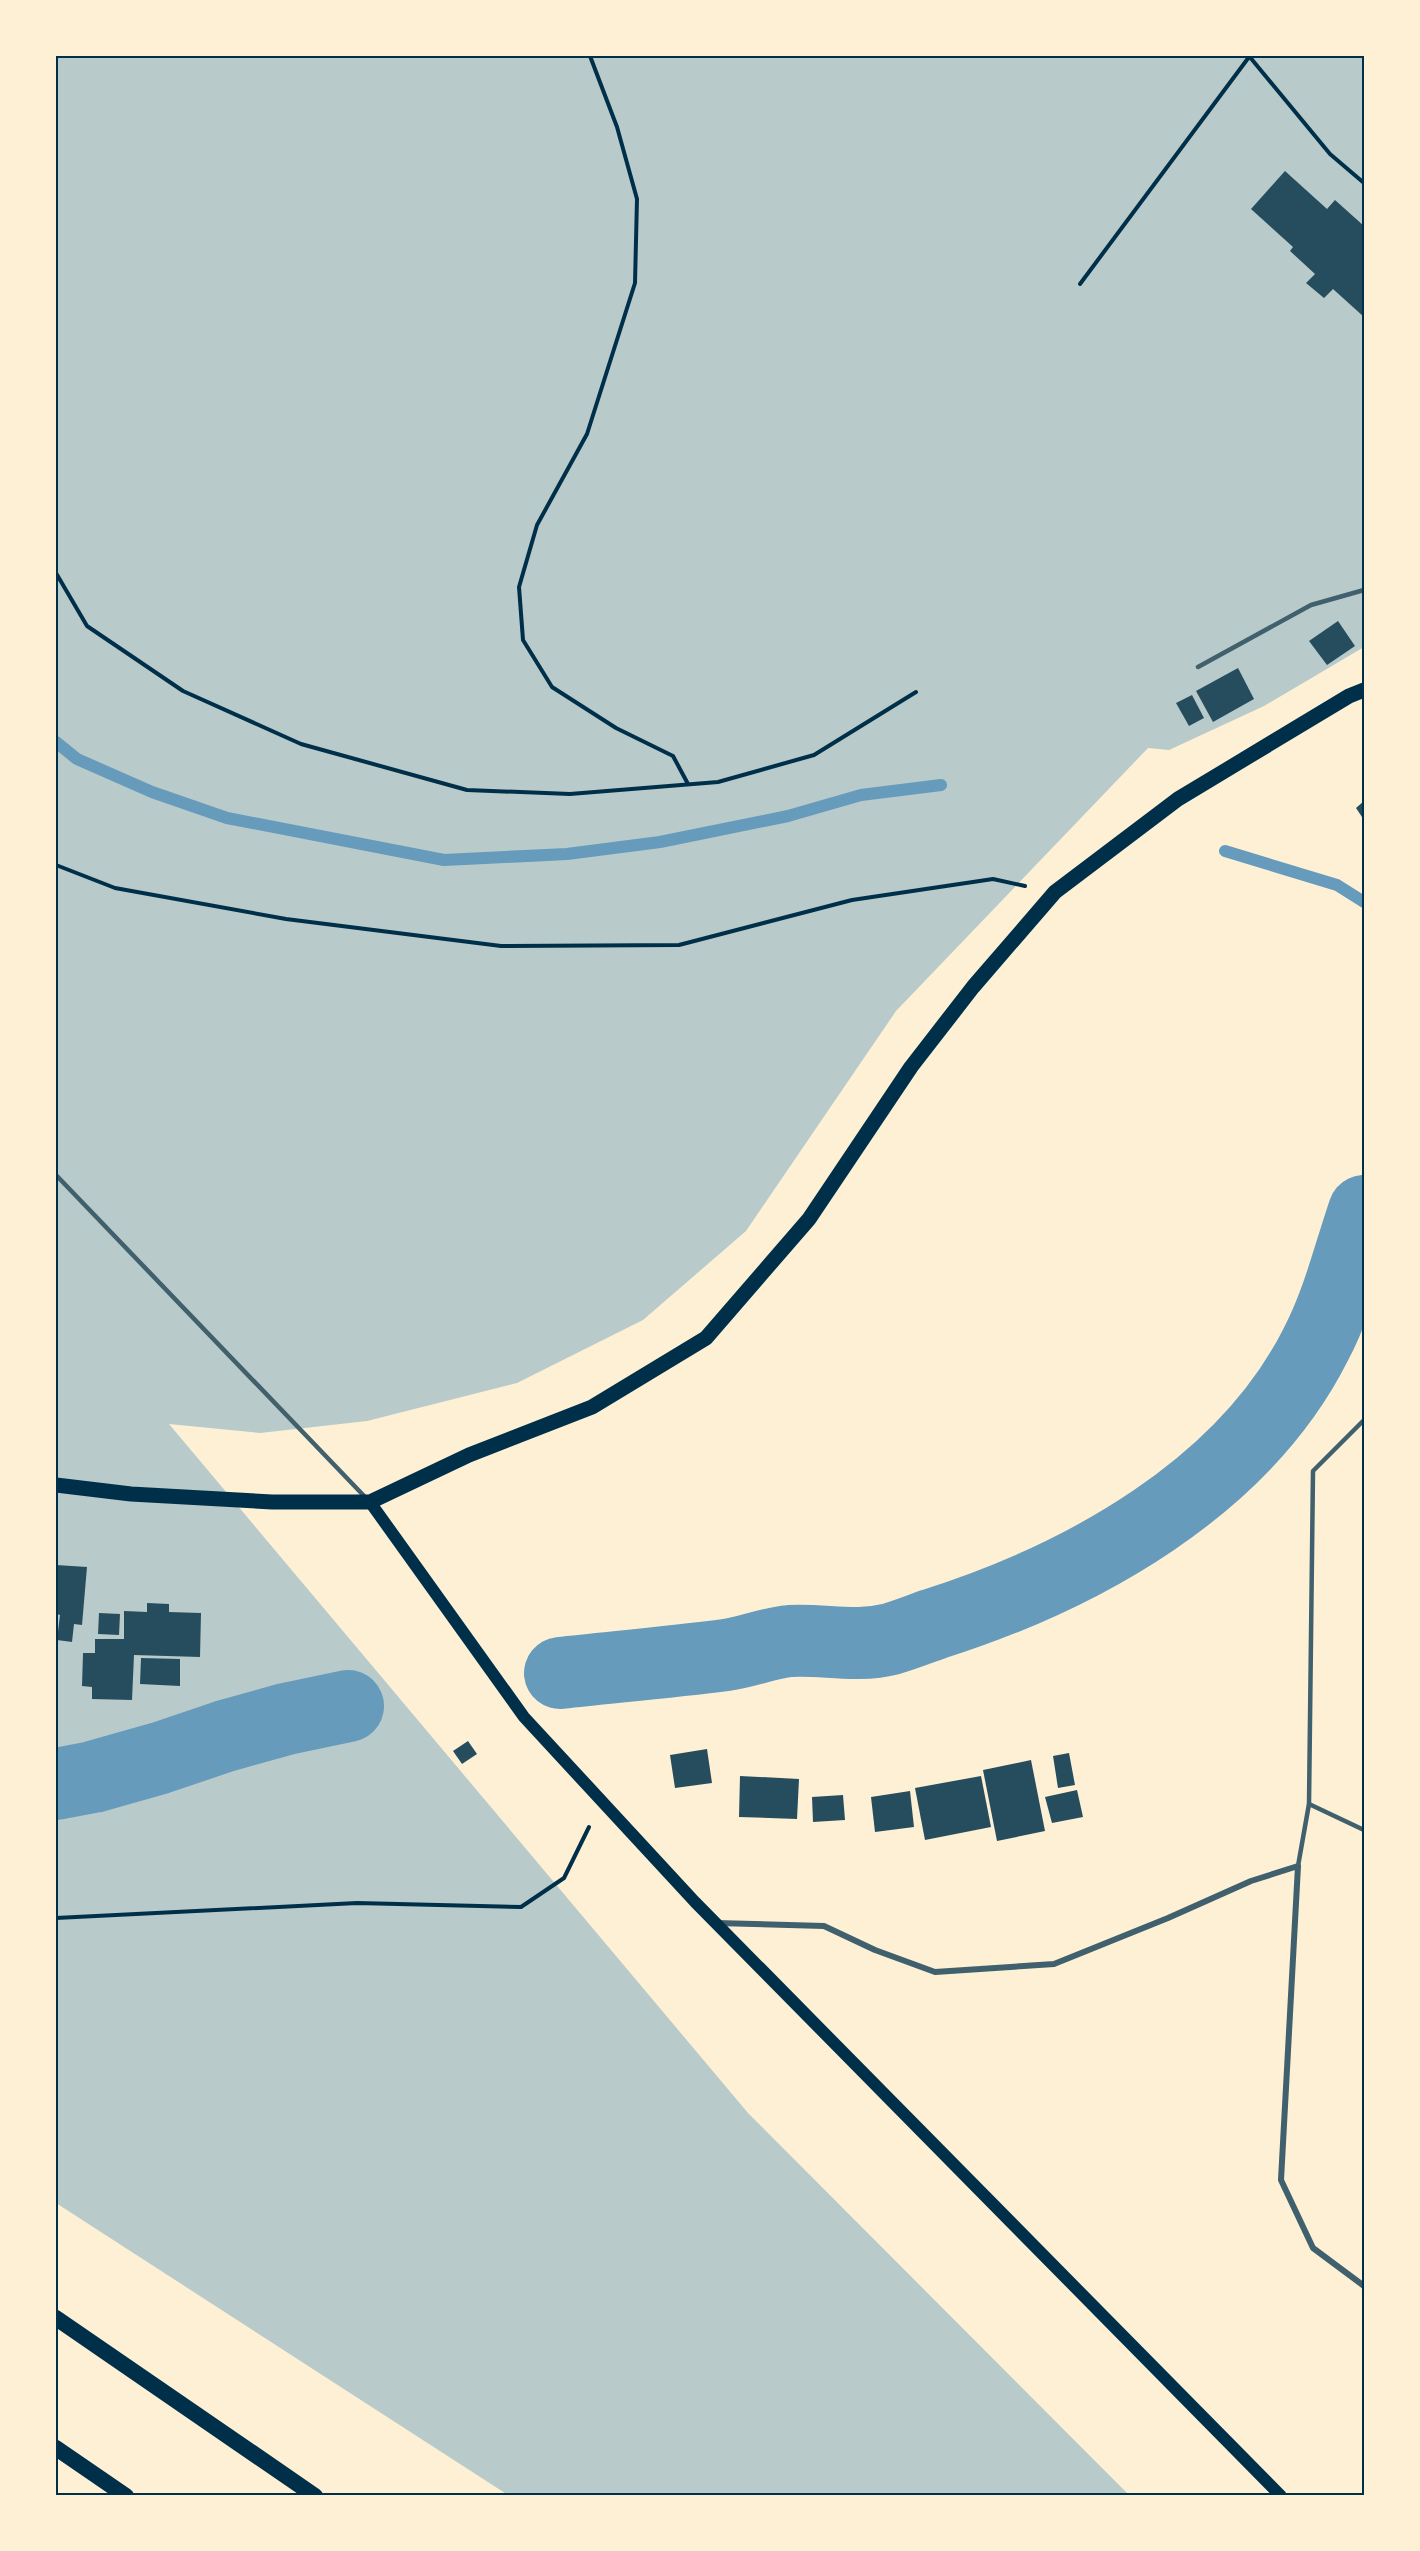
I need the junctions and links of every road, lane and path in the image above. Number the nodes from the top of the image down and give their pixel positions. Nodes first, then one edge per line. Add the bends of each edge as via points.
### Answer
1 (538, 56) edge
2 (548, 56) edge
3 (590, 56) edge
4 (1249, 56) edge
5 (1365, 183) edge
6 (1080, 284) dead end
7 (56, 573) edge
8 (1365, 590) edge
9 (1198, 667) dead end
10 (1365, 690) edge
11 (916, 692) dead end
12 (688, 784) junction
13 (56, 865) edge
14 (1055, 892) junction
15 (56, 1175) edge
16 (1365, 1420) edge
17 (56, 1485) edge
18 (370, 1502) junction
19 (600, 1802) junction
20 (1309, 1804) junction
21 (1365, 1830) edge
22 (1298, 1866) junction
23 (56, 1918) edge
24 (716, 1923) junction
25 (1365, 2286) edge
26 (56, 2318) edge
27 (56, 2448) edge
28 (126, 2496) edge
29 (315, 2496) edge
30 (1281, 2496) edge

1 - 2 path
3 - 12 path via 617,127 638,200 635,283 587,434 537,525 519,586 523,640 552,687 616,728 673,756
4 - 5 path via 1330,154
4 - 6 path
7 - 12 path via 87,626 97,633 183,691 301,744 467,790 570,794
8 - 9 lane via 1311,605
10 - 14 main road via 1178,799
11 - 12 path via 814,755 718,782
13 - 14 path via 137,893 286,920 501,946 679,945 852,900 993,879
14 - 18 main road via 911,1066 809,1219 706,1338 592,1407 470,1455
15 - 18 lane
16 - 20 lane via 1313,1471
17 - 18 main road via 261,1502
18 - 19 main road via 524,1717
19 - 23 path via 564,1878 521,1907 357,1903
19 - 24 main road
20 - 21 lane
20 - 22 lane
22 - 24 street via 1251,1881 1054,1964 935,1971 875,1950 824,1926
22 - 25 street via 1281,2180 1312,2248
24 - 30 main road
26 - 29 highway
27 - 28 highway

